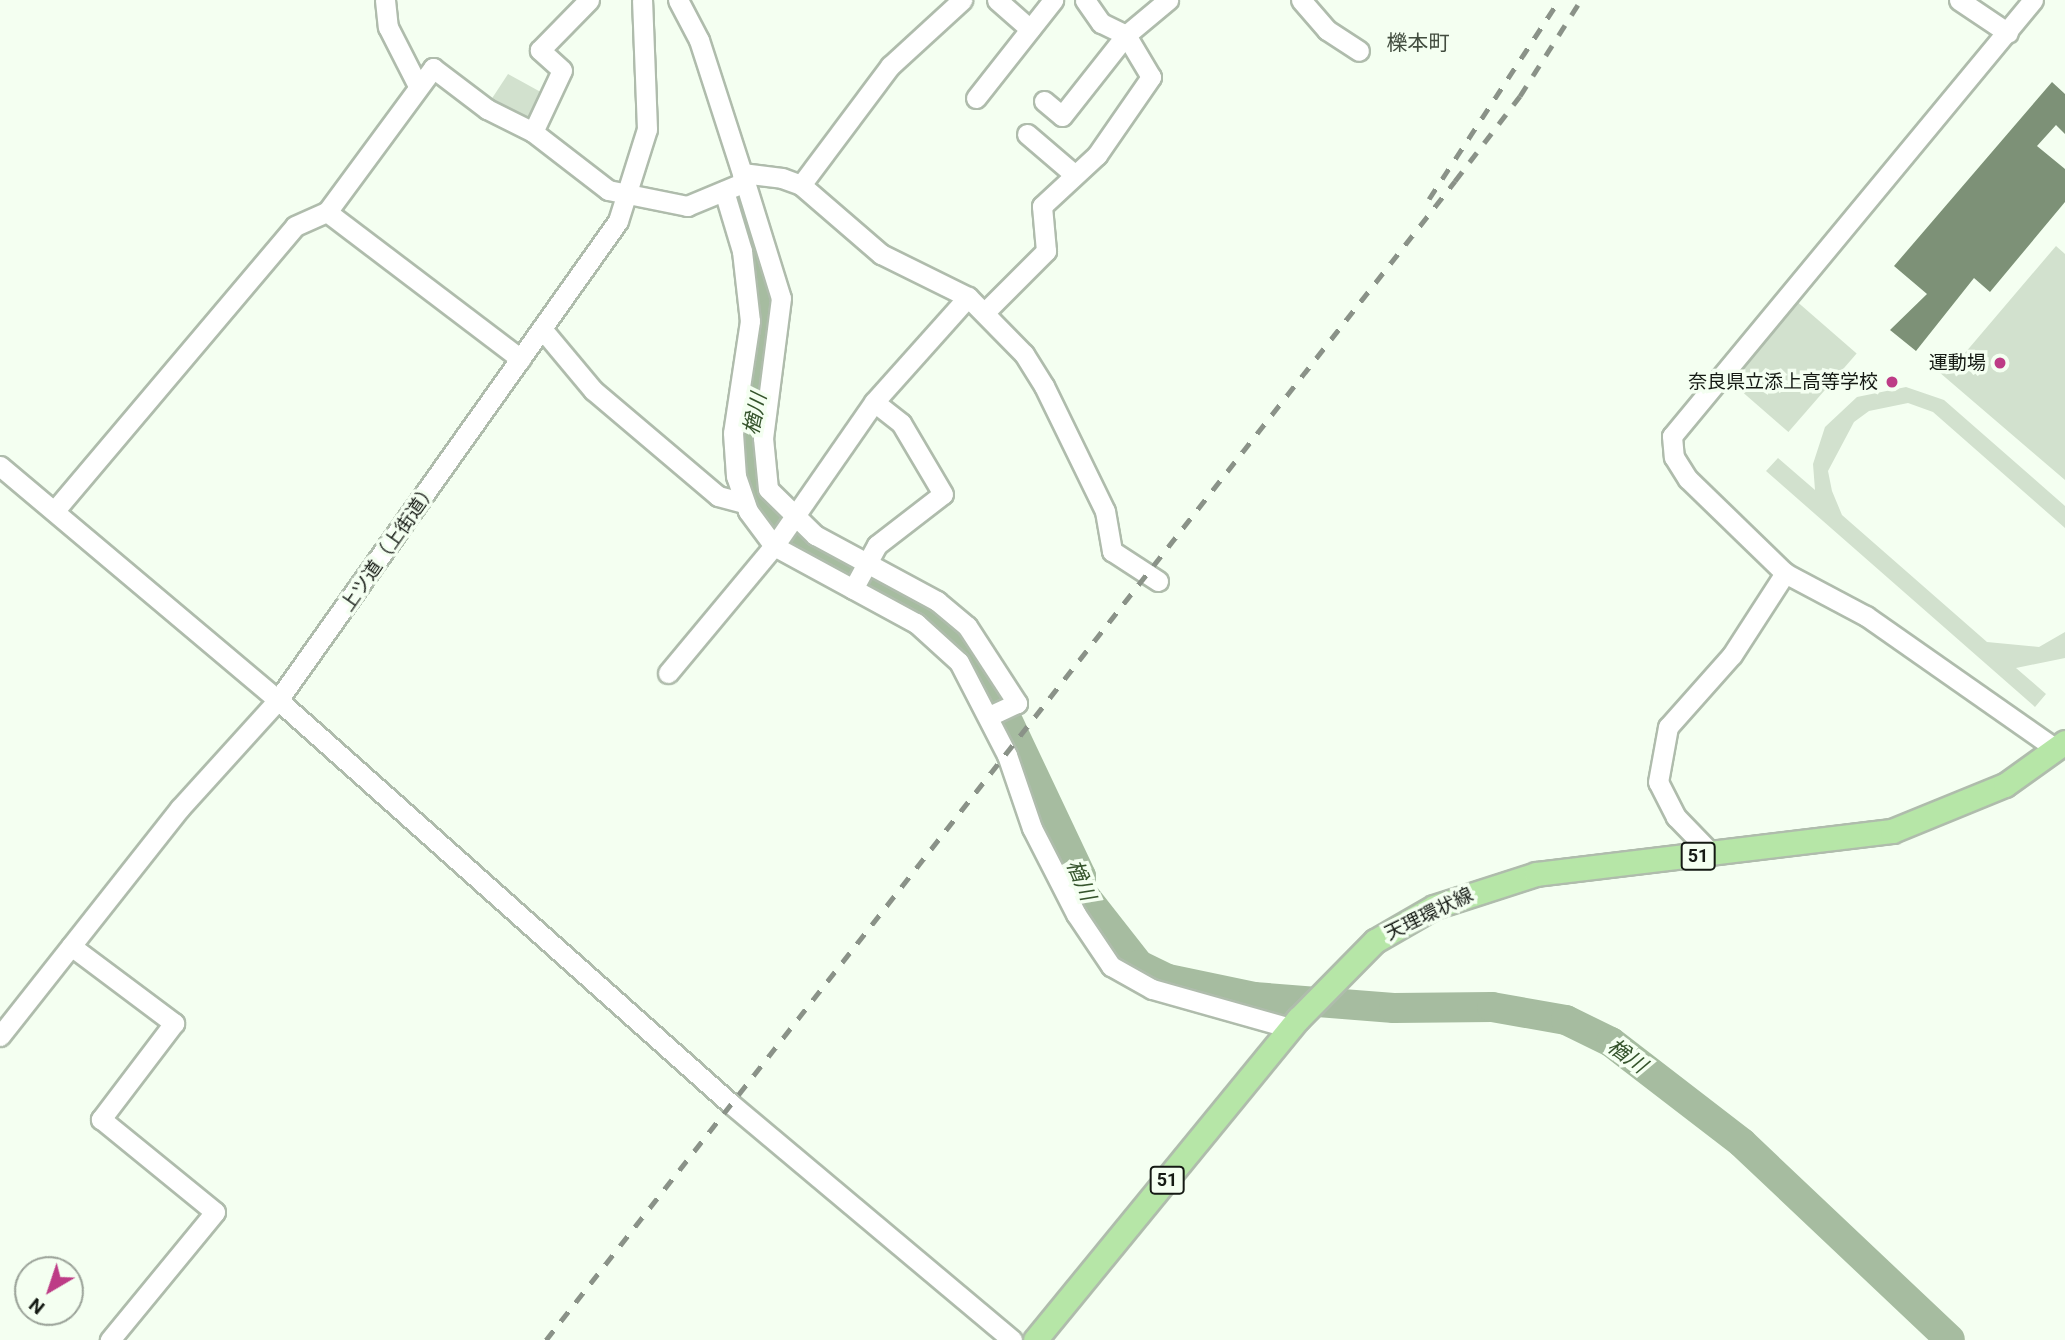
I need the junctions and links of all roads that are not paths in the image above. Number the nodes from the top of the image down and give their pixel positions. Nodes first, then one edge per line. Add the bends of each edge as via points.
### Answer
1 (385, 0) edge
2 (589, 0) edge
3 (642, 0) edge
4 (678, 0) edge
5 (962, 0) edge
6 (998, 0) edge
7 (1053, 0) edge
8 (1085, 0) edge
9 (1168, 0) edge
10 (1301, 0) edge
11 (1959, 0) edge
12 (2033, 0) edge
13 (1030, 29) junction
14 (2008, 33) junction
15 (1126, 35) junction
16 (1359, 51) dead end
17 (418, 86) junction
18 (976, 98) dead end
19 (1044, 101) dead end
20 (533, 132) junction
21 (1027, 134) dead end
22 (1075, 176) junction
23 (736, 184) junction
24 (801, 185) junction
25 (630, 199) junction
26 (327, 212) junction
27 (968, 297) junction
28 (986, 311) junction
29 (542, 329) junction
30 (521, 359) junction
31 (874, 402) junction
32 (0, 466) edge
33 (745, 503) junction
34 (56, 509) junction
35 (790, 519) junction
36 (775, 543) junction
37 (866, 563) junction
38 (1784, 573) junction
39 (1157, 581) dead end
40 (853, 589) junction
41 (668, 673) dead end
42 (278, 700) junction
43 (989, 716) junction
44 (2061, 745) edge
45 (1712, 854) junction
46 (71, 946) junction
47 (1295, 1024) junction
48 (0, 1036) edge
49 (110, 1340) edge
50 (1012, 1340) edge
51 (1035, 1340) edge

1 - 17 street via 397,49
2 - 20 street via 540,50 562,70
3 - 25 street, 上ツ道（上街道） via 649,94
4 - 23 street via 699,40
5 - 24 street via 890,66
6 - 13 street
7 - 13 street
8 - 15 street via 1101,23
9 - 15 street
10 - 16 street via 1327,30
11 - 14 street
12 - 14 street
13 - 18 street
14 - 38 street via 1672,436 1674,457 1688,479
15 - 19 street via 1062,116
15 - 22 street via 1151,77 1122,125
17 - 20 street via 433,68 488,109
17 - 26 street
20 - 25 street via 608,190
21 - 22 street
22 - 28 street via 1042,206 1046,251
23 - 24 street
23 - 25 street via 687,205
23 - 33 street via 750,321 733,433
23 - 35 street via 781,298 764,467 768,489
24 - 27 street via 881,254
25 - 29 street, 上ツ道（上街道）
26 - 30 street
26 - 34 street via 295,226
27 - 28 street
27 - 31 street
28 - 39 street via 1044,386 1105,511 1112,551
29 - 30 street, 上ツ道（上街道）
29 - 33 street via 593,390 718,496
30 - 42 street, 上ツ道（上街道）
31 - 35 street
31 - 37 street via 901,423 943,494 877,545
32 - 34 street
33 - 36 street
34 - 42 street
35 - 36 street
35 - 37 street
36 - 40 street
36 - 41 street
37 - 40 street
37 - 43 street via 967,626 1017,703
38 - 44 street via 1866,615
38 - 45 street via 1732,655 1668,727 1658,782 1676,817
40 - 43 street via 916,623 951,654
42 - 46 street, 上ツ道（上街道） via 180,808
42 - 50 street via 731,1104
43 - 47 street via 1032,828 1076,914 1111,966 1152,989
44 - 45 main road, 天理環状線 / 51 via 2005,785 1892,831
45 - 47 main road, 天理環状線 / 51 via 1492,884 1375,941
46 - 48 street, 上ツ道（上街道）
46 - 49 street via 174,1023 102,1119 215,1212
47 - 51 main road, 天理環状線 / 51

